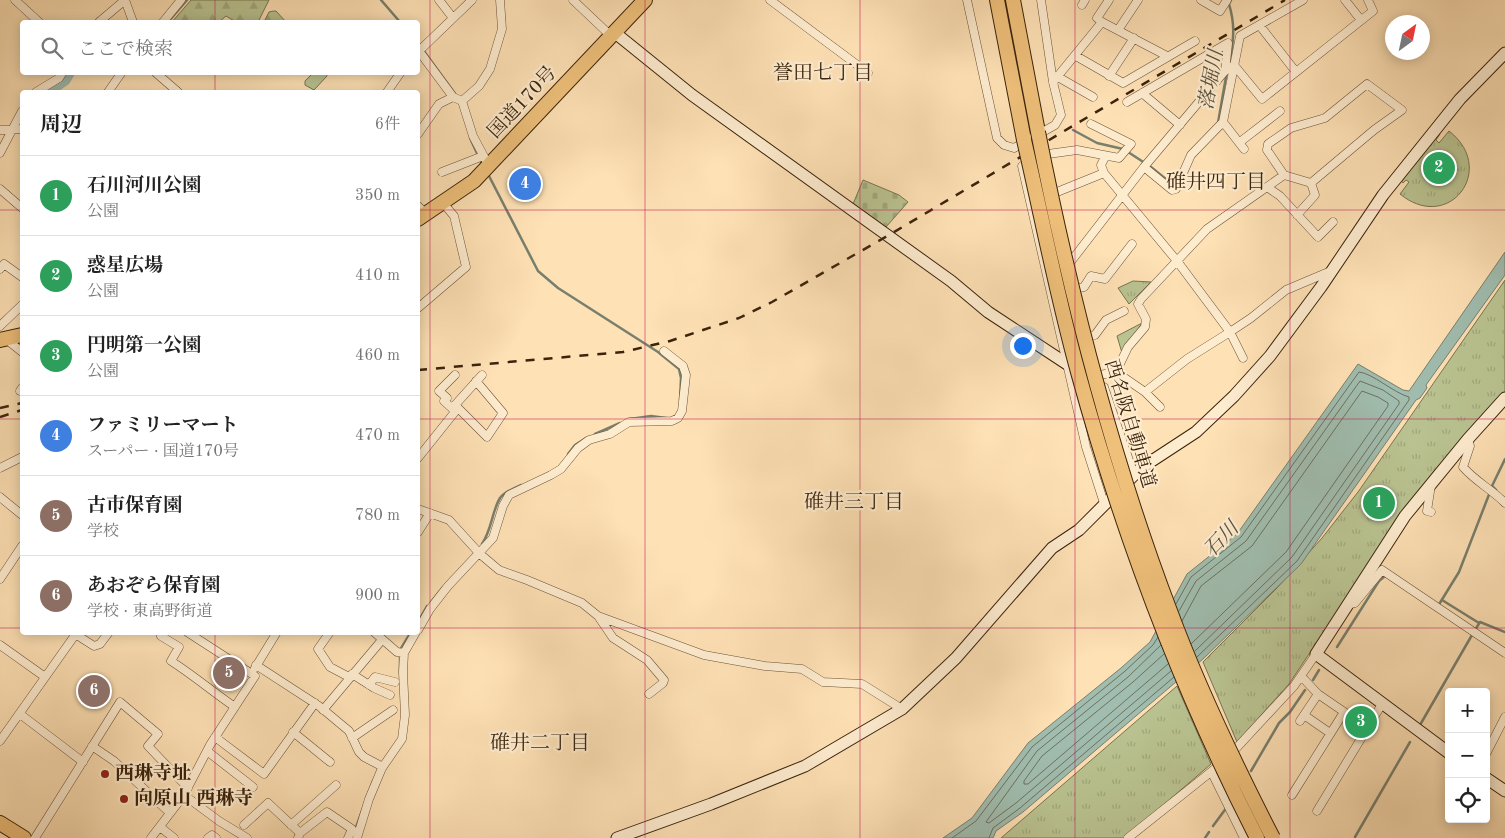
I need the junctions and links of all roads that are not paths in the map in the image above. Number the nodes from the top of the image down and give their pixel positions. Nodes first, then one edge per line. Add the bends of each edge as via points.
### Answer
1 (15, 0) edge
2 (181, 0) edge
3 (439, 0) edge
4 (472, 0) edge
5 (500, 0) edge
6 (573, 0) edge
7 (645, 0) edge
8 (770, 0) edge
9 (967, 0) edge
10 (997, 0) edge
11 (1013, 0) edge
12 (1041, 0) edge
13 (1109, 0) edge
14 (1138, 0) edge
15 (1201, 0) edge
16 (1227, 0) edge
17 (1303, 0) edge
18 (1345, 0) edge
19 (1368, 0) edge
20 (126, 2) edge
21 (453, 18) junction
22 (37, 20) edge
23 (102, 20) edge
24 (132, 20) edge
25 (165, 20) edge
26 (1361, 20) junction
27 (1102, 22) junction
28 (1260, 26) junction
29 (1118, 30) junction
30 (612, 34) junction
31 (1134, 38) junction
32 (1195, 41) dead end
33 (420, 50) edge
34 (1505, 53) edge
35 (1076, 56) junction
36 (1167, 56) junction
37 (1229, 68) junction
38 (1296, 72) junction
39 (868, 73) dead end
40 (61, 75) edge
41 (120, 75) edge
42 (159, 75) edge
43 (399, 75) edge
44 (1109, 76) junction
45 (1055, 79) junction
46 (39, 90) edge
47 (109, 90) edge
48 (176, 90) edge
49 (388, 90) edge
50 (1142, 93) junction
51 (453, 97) junction
52 (1092, 97) dead end
53 (462, 101) junction
54 (1127, 102) dead end
55 (1280, 111) dead end
56 (1223, 122) junction
57 (1091, 124) dead end
58 (1180, 125) junction
59 (18, 129) edge
60 (0, 130) edge
61 (420, 131) edge
62 (0, 153) edge
63 (1048, 154) junction
64 (1104, 156) junction
65 (486, 161) junction
66 (1146, 165) junction
67 (442, 172) dead end
68 (1104, 173) junction
69 (1284, 175) junction
70 (1311, 183) junction
71 (1267, 187) junction
72 (0, 189) edge
73 (1057, 192) junction
74 (1124, 194) junction
75 (442, 203) junction
76 (20, 206) edge
77 (420, 213) edge
78 (1297, 215) junction
79 (1333, 222) dead end
80 (1132, 244) dead end
81 (1072, 260) junction
82 (1177, 261) junction
83 (0, 269) edge
84 (1332, 271) junction
85 (20, 276) edge
86 (1079, 288) junction
87 (420, 306) edge
88 (20, 308) edge
89 (1124, 311) dead end
90 (1230, 332) junction
91 (20, 334) edge
92 (1091, 336) junction
93 (1, 337) edge
94 (20, 351) edge
95 (664, 351) dead end
96 (1243, 358) dead end
97 (1067, 364) junction
98 (1116, 372) junction
99 (455, 375) dead end
100 (1100, 375) junction
101 (1145, 392) junction
102 (1505, 398) edge
103 (1160, 407) dead end
104 (456, 409) junction
105 (1468, 439) junction
106 (420, 455) edge
107 (20, 458) edge
108 (0, 468) edge
109 (1134, 475) junction
110 (1431, 483) junction
111 (0, 496) edge
112 (1104, 503) junction
113 (1505, 503) edge
114 (420, 510) edge
115 (1430, 512) dead end
116 (20, 513) edge
117 (430, 513) junction
118 (420, 529) edge
119 (20, 549) edge
120 (480, 554) junction
121 (0, 580) edge
122 (1346, 605) junction
123 (598, 616) junction
124 (420, 626) edge
125 (73, 635) edge
126 (76, 635) edge
127 (107, 635) edge
128 (162, 635) edge
129 (192, 635) edge
130 (275, 635) edge
131 (328, 635) edge
132 (376, 635) edge
133 (415, 635) edge
134 (381, 641) junction
135 (0, 645) edge
136 (404, 653) junction
137 (1505, 653) edge
138 (1316, 654) junction
139 (256, 665) junction
140 (251, 674) junction
141 (45, 676) junction
142 (350, 676) junction
143 (1300, 676) junction
144 (395, 682) dead end
145 (369, 685) junction
146 (649, 694) dead end
147 (1318, 694) junction
148 (390, 695) dead end
149 (314, 703) junction
150 (1382, 704) junction
151 (235, 707) junction
152 (902, 709) junction
153 (323, 710) junction
154 (393, 710) dead end
155 (1344, 712) junction
156 (20, 714) junction
157 (1505, 717) edge
158 (1353, 718) dead end
159 (293, 732) junction
160 (1330, 733) junction
161 (215, 737) junction
162 (352, 738) junction
163 (0, 741) edge
164 (92, 746) junction
165 (1490, 746) edge
166 (1445, 750) edge
167 (206, 751) junction
168 (83, 762) junction
169 (330, 762) dead end
170 (383, 767) junction
171 (1212, 773) junction
172 (1490, 781) edge
173 (336, 785) dead end
174 (252, 786) dead end
175 (186, 791) junction
176 (1505, 791) edge
177 (1292, 795) dead end
178 (1318, 811) dead end
179 (170, 813) junction
180 (0, 823) edge
181 (244, 825) dead end
182 (291, 825) junction
183 (160, 827) junction
184 (299, 836) edge
185 (24, 838) edge
186 (35, 838) edge
187 (151, 838) edge
188 (174, 838) edge
189 (208, 838) edge
190 (216, 838) edge
191 (247, 838) edge
192 (348, 838) edge
193 (357, 838) edge
194 (618, 838) edge
195 (1128, 838) edge
196 (1244, 838) edge
197 (1256, 838) edge
198 (1273, 838) edge

1 - 22 street
2 - 25 street
3 - 21 street
4 - 21 street
5 - 53 street via 502,29 490,69 480,86
6 - 30 street
7 - 30 highway, 国道170号
8 - 39 street
9 - 45 street via 997,138 1004,146 1014,148 1060,119
10 - 197 highway, 西名阪自動車道, bridge via 1055,280 1112,485 1159,621
11 - 198 highway, 西名阪自動車道, bridge via 1038,132 1089,358 1150,554 1194,672
12 - 45 street
13 - 27 street via 1097,18
14 - 29 street
15 - 16 street via 1220,11
17 - 28 street
18 - 26 street
19 - 26 street via 1373,10
20 - 23 street
20 - 24 street
21 - 33 street
26 - 38 street
27 - 29 street
27 - 35 street
28 - 37 street via 1240,36
28 - 38 street
29 - 31 street
30 - 65 highway, 国道170号
30 - 97 street via 928,264 988,312
31 - 36 street
31 - 44 street
32 - 36 street
33 - 51 street
34 - 84 street via 1460,100 1408,164
35 - 44 street
35 - 45 street
36 - 44 street via 1122,83
37 - 38 street via 1262,99
37 - 50 street via 1228,43
37 - 56 street
37 - 58 street
40 - 46 street
41 - 47 street
42 - 48 street
43 - 49 street
45 - 52 street
50 - 54 street
50 - 58 street
51 - 53 street
51 - 61 street via 438,104
53 - 65 street via 473,136
55 - 56 street via 1242,146
56 - 66 street via 1191,155 1176,189 1172,190
57 - 64 street via 1132,144 1119,158
58 - 66 street
59 - 60 street
59 - 62 street
63 - 64 street via 1077,150
63 - 73 street
63 - 97 street via 1022,166
64 - 68 street via 1101,165
65 - 67 street
65 - 75 highway, 国道170号 via 474,181
66 - 74 street
68 - 73 street
68 - 74 street
69 - 70 street
69 - 70 street via 1267,150 1268,144 1292,128 1325,118 1367,84 1402,110
69 - 71 street
70 - 78 street via 1315,195
71 - 78 street
71 - 82 street via 1207,229
72 - 76 street
73 - 81 street
74 - 81 street
74 - 82 street
75 - 77 highway, 国道170号
75 - 87 street via 454,216 466,267
78 - 79 street via 1318,237
80 - 86 street via 1105,279 1091,276 1084,287
81 - 86 street
82 - 90 street
82 - 98 street via 1138,304 1146,319 1145,327 1128,348
83 - 85 street via 4,264
84 - 90 street via 1286,290
84 - 109 street via 1270,356 1215,416
86 - 92 street
88 - 93 street
89 - 92 street via 1106,320
90 - 96 street
90 - 101 street via 1187,359
91 - 93 highway
92 - 100 street
93 - 94 street
95 - 120 street via 683,366 686,376 682,411 678,418 629,422 610,434 589,440 561,469 509,495 493,538
97 - 100 street
97 - 112 street via 1086,447
98 - 100 street
98 - 101 street
99 - 104 street via 439,391 447,398 444,401
100 - 109 street
101 - 103 street
102 - 105 street
104 - 104 street via 487,437 503,413 479,378 455,405
104 - 106 street
105 - 110 street
105 - 113 street via 1470,446 1463,466
107 - 108 street
109 - 112 street
110 - 115 street via 1426,511
110 - 122 street
111 - 116 street
112 - 152 street via 1079,530 1047,554 956,658
114 - 117 street
117 - 118 street
117 - 120 street via 450,520
119 - 121 street
120 - 123 street via 499,570 582,603
120 - 124 street via 448,586
122 - 137 street via 1355,603 1382,570
122 - 138 street
123 - 146 street via 613,638 647,660 664,680
123 - 152 street via 704,655 802,669 824,682 862,684
125 - 141 street
126 - 127 street via 94,646
128 - 151 street via 178,647 171,661
129 - 140 street
130 - 139 street
131 - 142 street via 318,649 330,667
132 - 134 street
133 - 136 street
134 - 136 street
134 - 142 street
135 - 141 street
136 - 170 street via 402,739
138 - 143 street
138 - 150 street
139 - 140 street
139 - 149 street
140 - 151 street via 254,676
141 - 156 street
142 - 145 street
142 - 153 street
143 - 147 street
143 - 171 street
144 - 145 street via 375,677
145 - 148 street
147 - 155 street
147 - 160 street via 1302,718
149 - 153 street
149 - 159 street
150 - 166 street
150 - 178 street
151 - 161 street
152 - 194 street via 805,766
153 - 162 street via 349,731
154 - 162 street
155 - 158 street
155 - 160 street
156 - 163 street
156 - 168 street
157 - 165 street
159 - 161 street via 264,774
159 - 169 street
160 - 177 street
161 - 167 street
162 - 170 street via 364,757
164 - 168 street
164 - 175 street via 120,702 158,734 148,746
164 - 179 street via 114,761
167 - 174 street
167 - 175 street
168 - 186 street
170 - 193 street
171 - 195 street
171 - 196 street
172 - 176 street
173 - 182 street
175 - 179 street
175 - 191 street via 219,821
179 - 183 street
180 - 185 highway
181 - 182 street via 268,803
182 - 184 street
183 - 187 street
183 - 188 street
184 - 192 street via 327,812 352,829
189 - 190 street via 212,835

